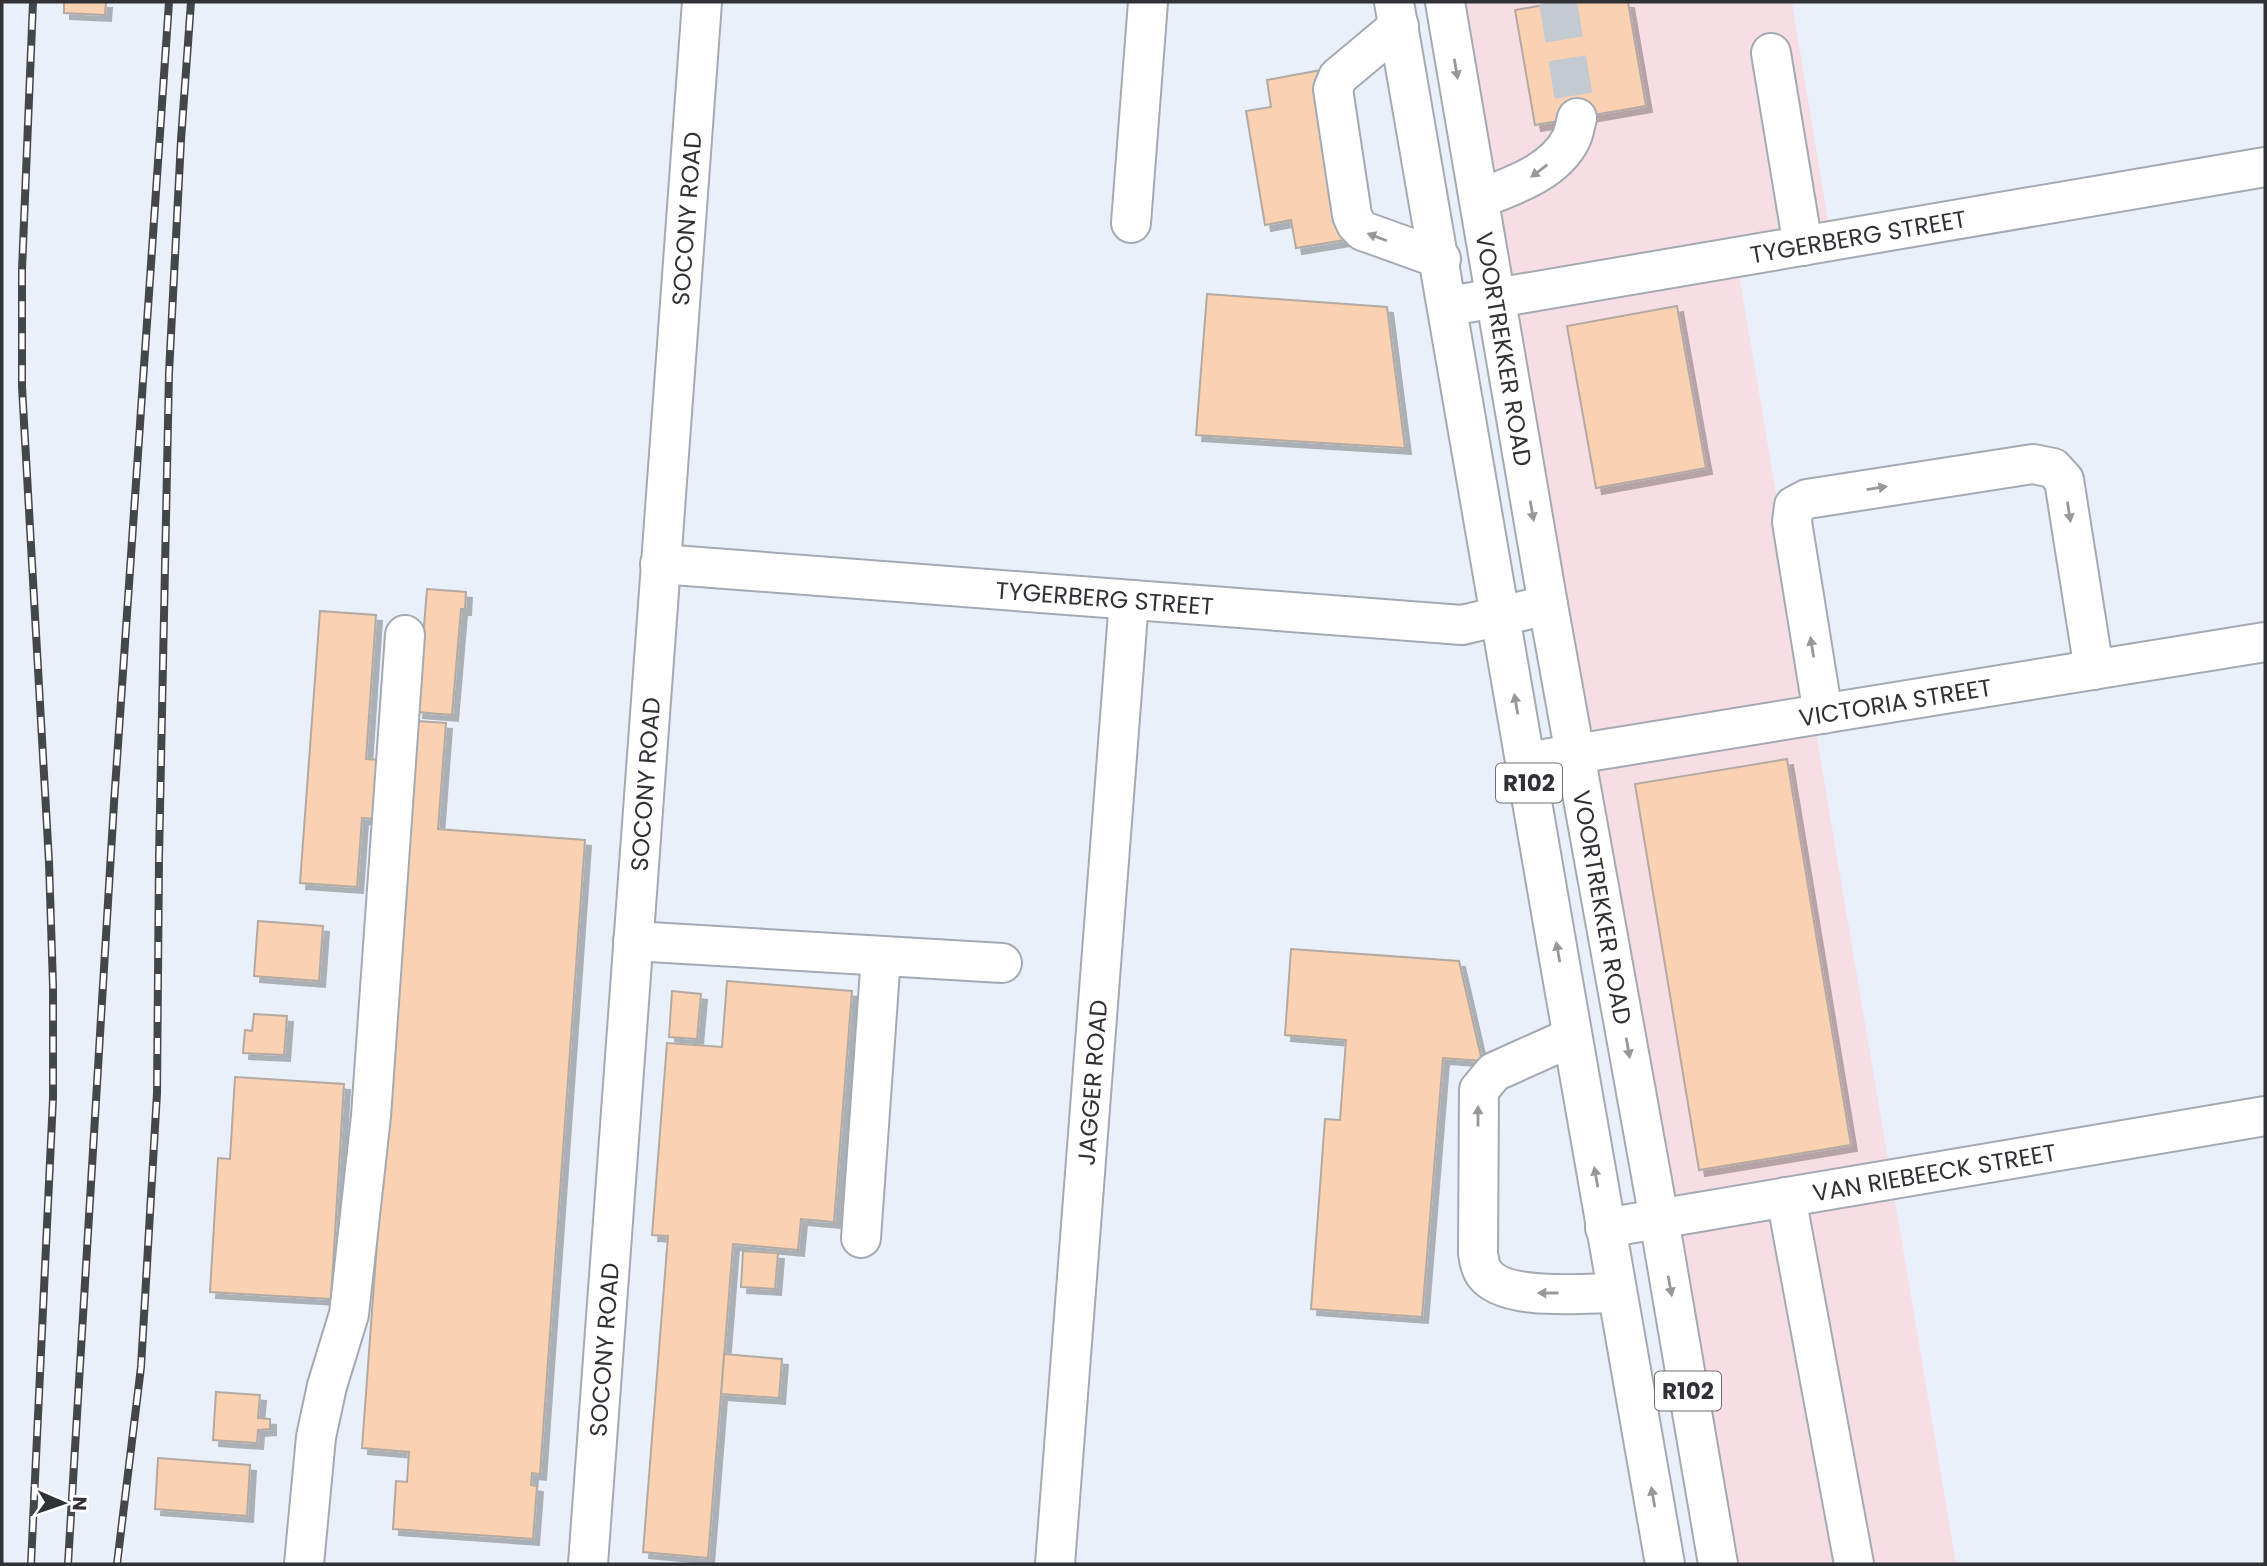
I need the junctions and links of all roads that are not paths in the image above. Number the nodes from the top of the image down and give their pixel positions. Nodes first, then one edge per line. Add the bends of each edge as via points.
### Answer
1 (702, 2) edge
2 (1148, 2) edge
3 (1445, 2) edge
4 (1397, 14) edge
5 (1771, 53) dead end
6 (1577, 118) tunnel mouth
7 (2265, 167) edge
8 (1479, 199) junction
9 (1131, 223) dead end
10 (1803, 246) junction
11 (1441, 259) junction
12 (1496, 298) junction
13 (1449, 306) junction
14 (660, 565) junction
15 (1129, 600) junction
16 (1548, 605) junction
17 (1501, 616) junction
18 (405, 635) dead end
19 (2265, 642) edge
20 (2094, 670) junction
21 (1823, 714) junction
22 (1574, 755) junction
23 (1526, 762) junction
24 (633, 941) junction
25 (881, 956) junction
26 (1002, 963) dead end
27 (1572, 1037) junction
28 (2265, 1116) edge
29 (1786, 1197) junction
30 (1659, 1219) junction
31 (1605, 1228) junction
32 (861, 1238) dead end
33 (1616, 1293) junction
34 (304, 1564) edge
35 (588, 1564) edge
36 (1055, 1564) edge
37 (1665, 1564) edge
38 (1718, 1564) edge
39 (1854, 1564) edge

1 - 14 street, SOCONY ROAD
2 - 9 street
3 -> 8 street, VOORTREKKER ROAD / R102
4 - 11 street, VOORTREKKER ROAD / R102
11 -> 4 street via 1363,231 1352,215 1332,89
5 - 10 street
6 -> 8 street via 1570,141 1552,161 1530,178
7 - 10 street, TYGERBERG STREET
8 - 12 street, VOORTREKKER ROAD / R102
10 - 12 street, TYGERBERG STREET
11 - 13 street, VOORTREKKER ROAD / R102
12 - 13 street, TYGERBERG STREET
12 -> 16 street, VOORTREKKER ROAD / R102
13 - 17 street, VOORTREKKER ROAD / R102
14 - 15 street, TYGERBERG STREET
14 - 24 street, SOCONY ROAD
15 - 17 street, TYGERBERG STREET via 1462,625
15 - 36 street, JAGGER ROAD
16 - 17 street, TYGERBERG STREET
16 - 22 street, VOORTREKKER ROAD / R102
23 -> 17 street, VOORTREKKER ROAD / R102
18 - 34 street via 371,1116 349,1314 316,1437
19 - 20 street, VICTORIA STREET
20 - 21 street, VICTORIA STREET
21 -> 20 street via 1792,523 1794,506 1807,499 2033,464 2053,468 2064,480
21 - 22 street, VICTORIA STREET
22 - 23 street, VICTORIA STREET
22 -> 30 street, VOORTREKKER ROAD / R102
27 -> 23 street, VOORTREKKER ROAD / R102
24 - 25 street
24 - 35 street, SOCONY ROAD
25 - 26 street
25 - 32 street
31 -> 27 street, VOORTREKKER ROAD / R102
33 -> 27 street via 1511,1290 1489,1279 1478,1253 1479,1090 1494,1072
28 - 29 street, VAN RIEBEECK STREET
29 - 30 street, VAN RIEBEECK STREET
29 - 39 street
30 - 31 street, VAN RIEBEECK STREET
30 -> 38 street, VOORTREKKER ROAD / R102
31 - 33 street, VOORTREKKER ROAD / R102
37 -> 33 street, VOORTREKKER ROAD / R102

